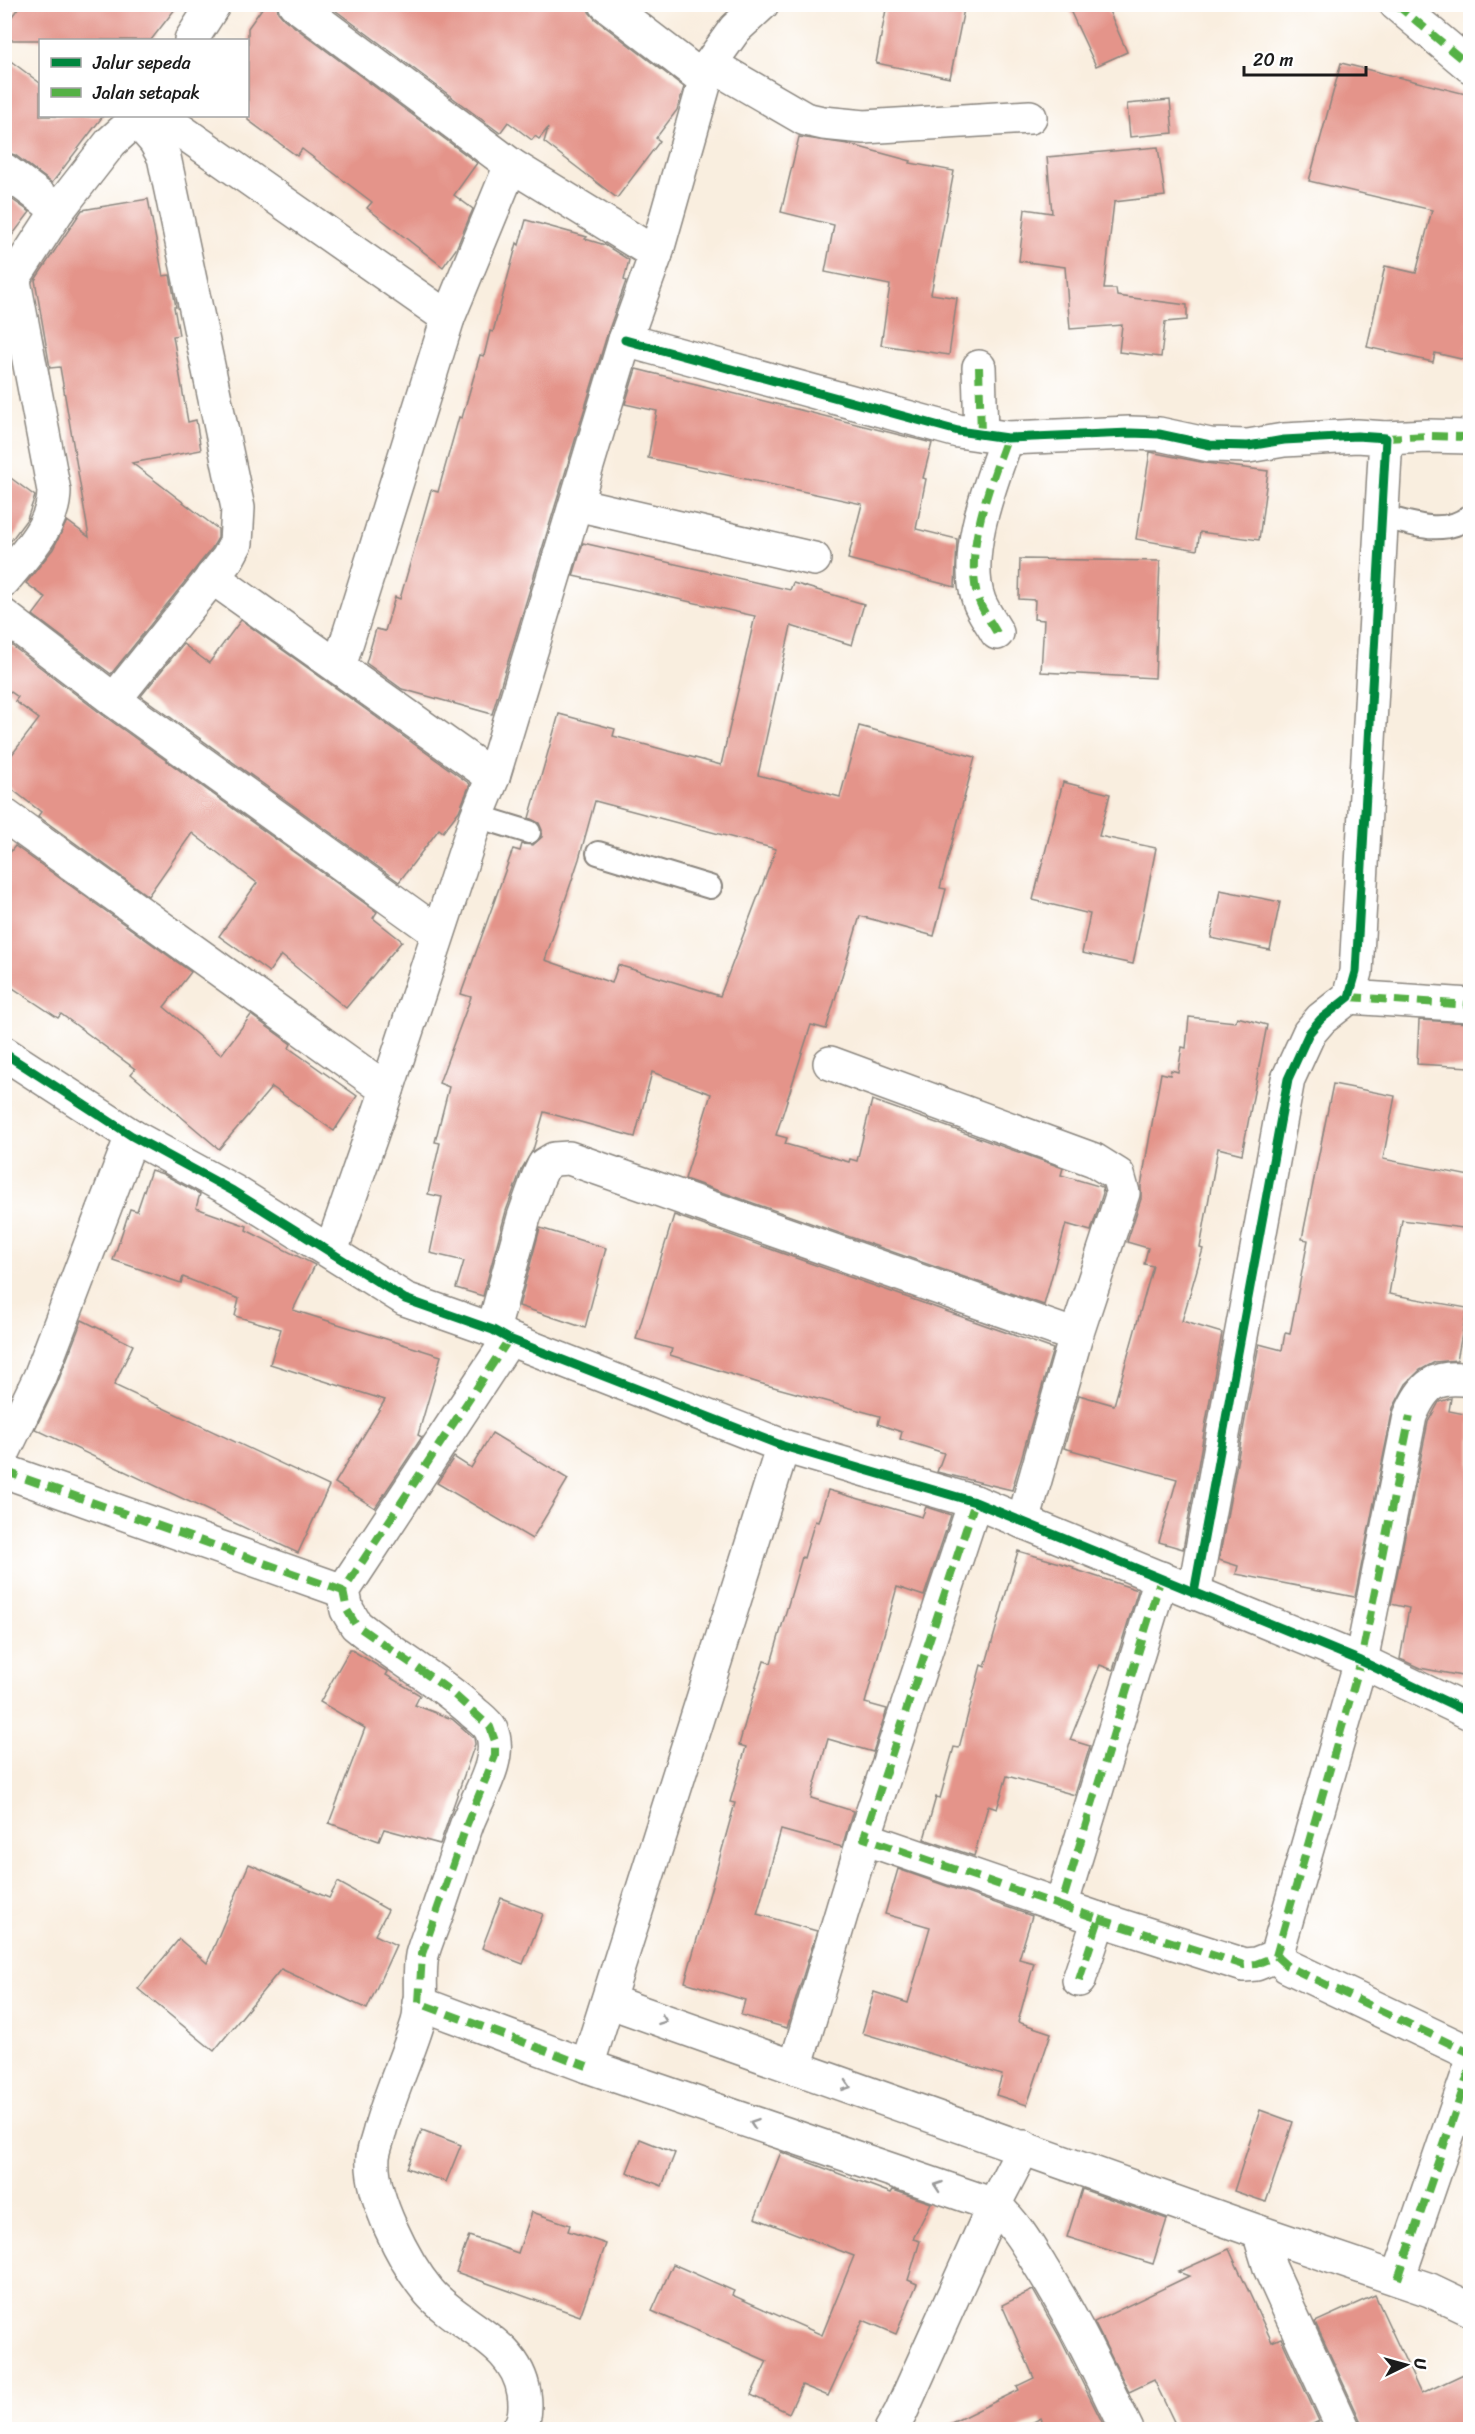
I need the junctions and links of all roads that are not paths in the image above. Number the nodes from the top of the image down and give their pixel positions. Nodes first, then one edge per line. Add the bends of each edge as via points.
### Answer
1 (214, 4) edge
2 (295, 4) edge
3 (606, 4) edge
4 (762, 4) edge
5 (1396, 4) edge
6 (192, 39) edge
7 (1470, 66) edge
8 (708, 72) junction
9 (145, 117) edge
10 (1030, 117) dead end
11 (511, 165) junction
12 (4, 170) edge
13 (58, 210) junction
14 (656, 254) junction
15 (9, 287) edge
16 (448, 318) junction
17 (626, 340) junction
18 (979, 367) dead end
19 (994, 436) junction
20 (1470, 437) edge
21 (1386, 438) junction
22 (576, 504) junction
23 (1382, 516) junction
24 (1470, 516) edge
25 (814, 559) dead end
26 (212, 577) junction
27 (4, 580) edge
28 (4, 616) edge
29 (997, 633) dead end
30 (339, 667) junction
31 (114, 700) junction
32 (493, 777) junction
33 (4, 815) edge
34 (477, 816) junction
35 (529, 832) dead end
36 (598, 853) dead end
37 (710, 887) dead end
38 (438, 933) junction
39 (1349, 997) junction
40 (1470, 1005) edge
41 (4, 1053) edge
42 (830, 1063) dead end
43 (387, 1090) junction
44 (132, 1136) junction
45 (331, 1251) junction
46 (501, 1334) junction
47 (1076, 1336) junction
48 (1470, 1380) edge
49 (783, 1446) junction
50 (4, 1451) edge
51 (4, 1471) edge
52 (975, 1502) junction
53 (1023, 1522) junction
54 (1161, 1578) junction
55 (343, 1591) junction
56 (1194, 1593) junction
57 (1361, 1661) junction
58 (1470, 1713) edge
59 (864, 1838) junction
60 (1061, 1906) junction
61 (1099, 1919) junction
62 (1276, 1956) junction
63 (1079, 1980) dead end
64 (608, 2001) junction
65 (419, 2003) junction
66 (1470, 2053) edge
67 (587, 2066) junction
68 (795, 2068) junction
69 (1470, 2069) edge
70 (1024, 2147) junction
71 (994, 2205) junction
72 (1259, 2232) junction
73 (1398, 2279) junction
74 (1470, 2308) edge
75 (902, 2424) edge
76 (518, 2430) edge
77 (1127, 2430) edge
78 (1344, 2430) edge

1 - 6 street
2 - 11 street
3 - 8 street
4 - 8 street via 735,29
5 - 7 street
8 - 10 street via 805,119 823,123 864,127
8 - 14 street
9 - 13 street via 111,142
9 - 16 street
9 - 26 street via 164,157 238,508 236,543
11 - 14 street
11 - 16 street
12 - 13 street
13 - 15 street
14 - 17 street
15 - 27 street via 54,491 54,507 36,539
16 - 30 street
17 - 19 street via 958,431
17 - 22 street
18 - 19 street
19 - 21 street via 1159,434 1209,445 1248,446 1284,440
19 - 29 street via 979,523 975,589
20 - 21 street
21 - 23 street
22 - 25 street
22 - 32 street
23 - 24 lane via 1423,527 1450,527
23 - 39 street via 1356,972
26 - 30 street
26 - 31 street
28 - 31 street
30 - 32 street
31 - 38 street
32 - 34 street
33 - 43 street
34 - 35 lane
34 - 38 street
36 - 37 lane
38 - 43 street
39 - 40 street
39 - 56 street via 1309,1033 1288,1079
41 - 44 street
42 - 47 street via 1094,1160 1118,1175 1123,1193
43 - 45 street
44 - 45 street
44 - 50 street via 40,1377
45 - 46 street via 405,1299
46 - 47 street via 524,1217 544,1166 554,1159 569,1158
46 - 49 street
46 - 55 street
47 - 53 street
48 - 57 street via 1444,1378 1434,1382 1416,1401 1410,1416
49 - 52 street
49 - 64 street
51 - 55 street
52 - 53 street
52 - 59 street
53 - 54 street
54 - 56 street
54 - 60 street
55 - 65 street via 346,1610 356,1625 449,1690 490,1727 495,1742 495,1756 422,1954
56 - 57 street
57 - 58 street
57 - 62 street
59 - 60 street
59 - 68 street
60 - 61 street
61 - 62 street via 1244,1965
61 - 63 street
62 - 66 street via 1287,1966
64 - 67 street
64 -> 68 street
65 - 67 street
65 - 76 street via 417,2024 373,2156 375,2176 389,2223 414,2273 444,2306 496,2344 515,2365 525,2398 525,2415
71 -> 67 street
68 -> 70 street
69 - 73 street
70 - 71 street
70 - 72 street
71 - 75 street
71 - 77 street via 1022,2236 1061,2298
72 - 73 street
72 - 78 street via 1269,2268
73 - 74 street

